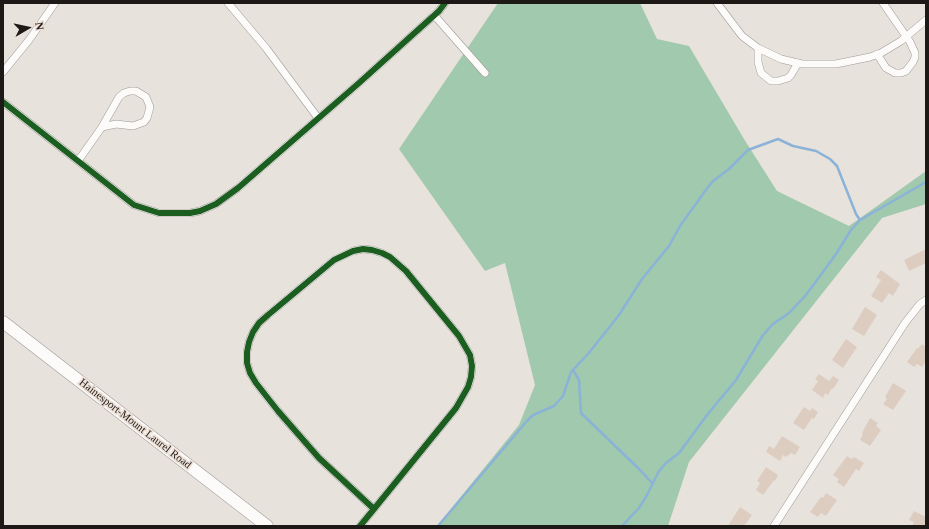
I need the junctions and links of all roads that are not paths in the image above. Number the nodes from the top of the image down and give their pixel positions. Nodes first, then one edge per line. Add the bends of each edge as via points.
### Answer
1 (55, 3) edge
2 (228, 3) edge
3 (445, 3) edge
4 (717, 3) edge
5 (883, 3) edge
6 (434, 15) junction
7 (926, 20) edge
8 (907, 37) junction
9 (758, 48) junction
10 (877, 54) junction
11 (798, 63) junction
12 (3, 72) edge
13 (485, 74) dead end
14 (3, 102) edge
15 (318, 118) junction
16 (102, 127) junction
17 (78, 161) junction
18 (926, 300) edge
19 (3, 322) edge
20 (374, 509) junction
21 (267, 526) edge
22 (360, 526) edge
23 (774, 526) edge

1 - 12 street
2 - 15 street via 266,48
3 - 6 street
4 - 9 street via 742,36
5 - 8 street
6 - 13 street
6 - 15 street
7 - 8 street
8 - 10 street
8 - 10 street via 913,46 915,57 906,71 890,71
9 - 11 street via 781,59
9 - 11 street via 761,73 771,80 788,78
10 - 11 street via 836,64
14 - 17 street
15 - 17 street via 224,199 207,209 190,213 159,213 137,207
16 - 16 street via 116,124 133,126 144,122 150,107 146,96 136,91 119,96
16 - 17 street
18 - 23 street via 905,323
19 - 21 main road, Hainesport-Mount Laurel Road
20 - 20 street via 456,408 468,387 472,366 470,356 459,336 406,271 386,255 363,249 334,260 259,323 249,342 247,363 256,383 278,411 327,466
20 - 22 street

